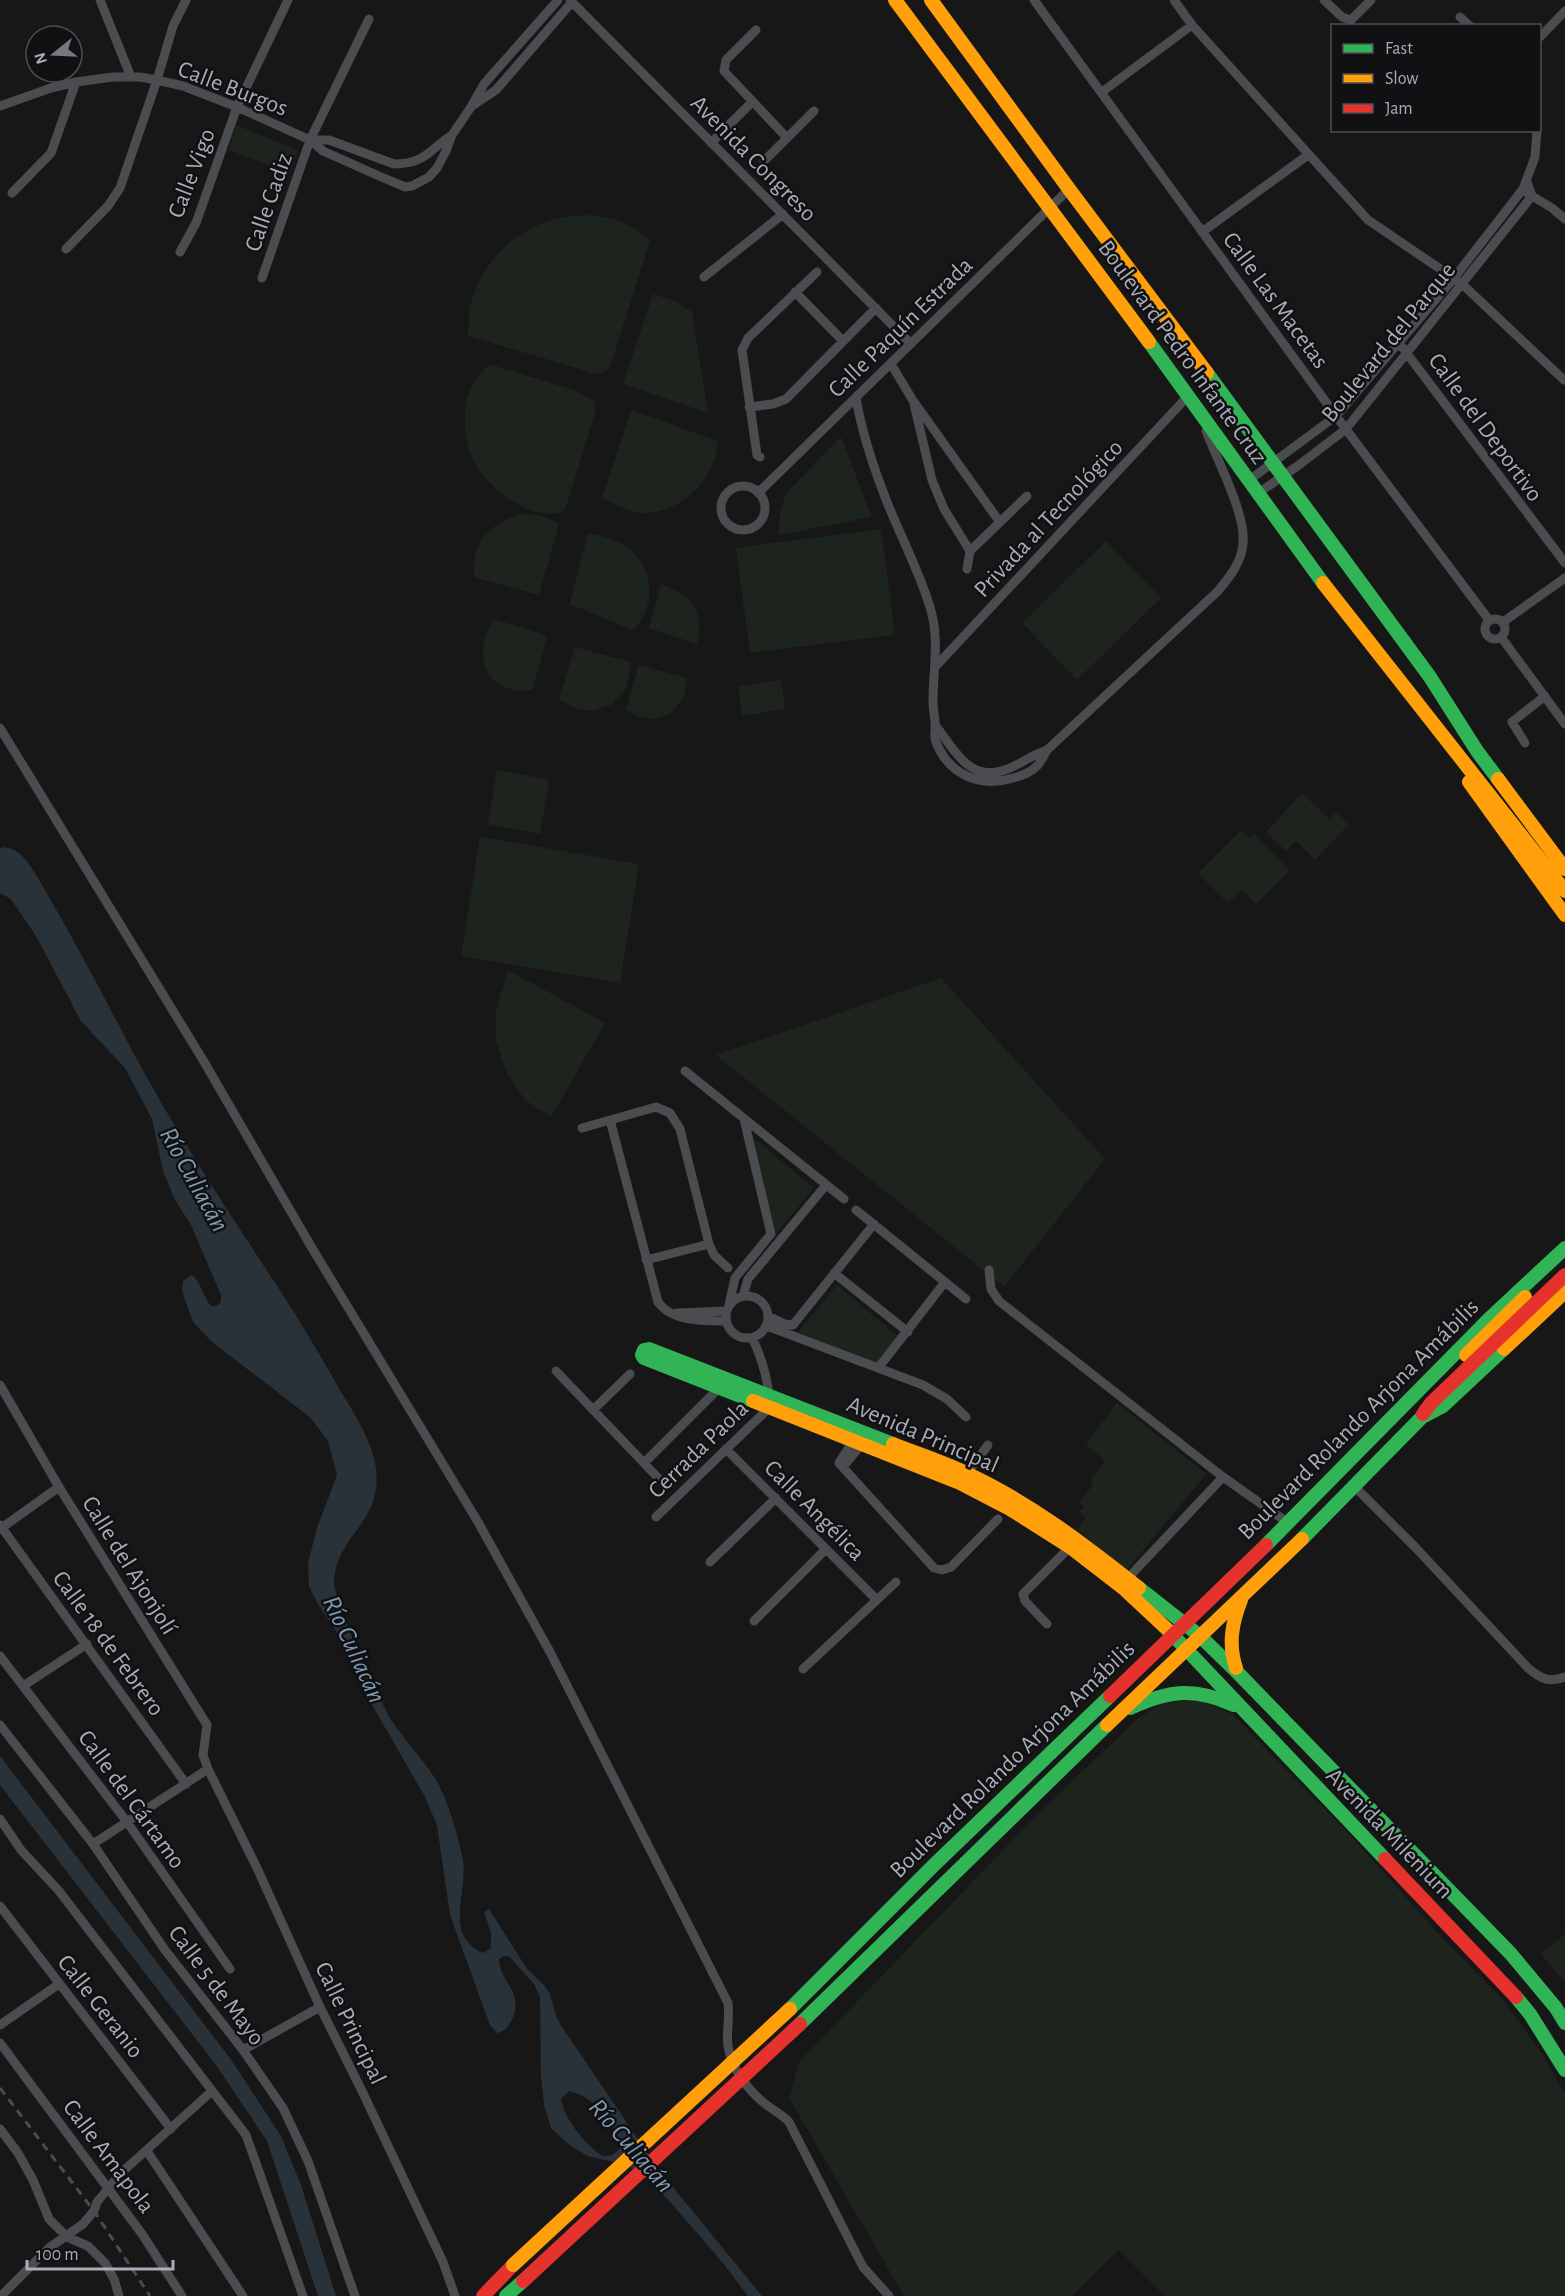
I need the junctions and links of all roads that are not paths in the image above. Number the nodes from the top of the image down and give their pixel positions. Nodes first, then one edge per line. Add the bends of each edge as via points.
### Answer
1 (100, 0) edge
2 (186, 0) edge
3 (288, 0) edge
4 (558, 0) edge
5 (895, 0) edge
6 (931, 0) edge
7 (1034, 0) edge
8 (1174, 0) edge
9 (1324, 0) edge
10 (1371, 0) edge
11 (571, 1) edge
12 (1565, 11) edge
13 (1460, 17) dead end
14 (369, 19) dead end
15 (1468, 24) edge
16 (1192, 25) junction
17 (756, 30) dead end
18 (1541, 36) edge
19 (131, 77) junction
20 (157, 80) junction
21 (84, 81) edge
22 (68, 84) edge
23 (75, 84) edge
24 (1102, 92) junction
25 (752, 102) junction
26 (0, 106) edge
27 (237, 107) junction
28 (471, 107) junction
29 (814, 111) dead end
30 (1537, 132) edge
31 (452, 135) junction
32 (787, 138) junction
33 (310, 140) junction
34 (711, 143) junction
35 (355, 150) junction
36 (1308, 155) junction
37 (764, 161) dead end
38 (387, 162) junction
39 (349, 163) junction
40 (379, 177) junction
41 (1525, 186) junction
42 (1069, 189) junction
43 (12, 192) dead end
44 (1532, 196) junction
45 (1050, 207) junction
46 (783, 214) junction
47 (1565, 219) edge
48 (1202, 232) junction
49 (66, 249) dead end
50 (180, 252) dead end
51 (817, 272) dead end
52 (704, 277) dead end
53 (262, 278) dead end
54 (1458, 280) junction
55 (795, 292) junction
56 (876, 308) junction
57 (843, 341) junction
58 (1398, 342) junction
59 (910, 344) junction
60 (1407, 351) junction
61 (891, 364) junction
62 (1564, 380) edge
63 (856, 398) junction
64 (912, 399) junction
65 (1191, 400) junction
66 (749, 407) junction
67 (1336, 416) junction
68 (1346, 429) junction
69 (760, 457) dead end
70 (1274, 462) junction
71 (1284, 475) junction
72 (1248, 481) junction
73 (758, 493) junction
74 (1257, 494) junction
75 (1027, 496) dead end
76 (999, 521) junction
77 (970, 551) junction
78 (1565, 565) edge
79 (967, 569) dead end
80 (1565, 577) edge
81 (1489, 620) junction
82 (1503, 622) junction
83 (1501, 637) junction
84 (936, 666) junction
85 (1430, 677) junction
86 (1545, 696) junction
87 (1565, 724) edge
88 (0, 728) edge
89 (1438, 728) junction
90 (1525, 743) dead end
91 (1565, 854) edge
92 (1565, 869) edge
93 (1565, 891) edge
94 (1565, 915) edge
95 (685, 1071) dead end
96 (744, 1119) junction
97 (610, 1120) junction
98 (582, 1128) dead end
99 (826, 1185) junction
100 (844, 1199) dead end
101 (856, 1210) dead end
102 (874, 1224) junction
103 (775, 1237) junction
104 (710, 1244) junction
105 (1565, 1248) edge
106 (1565, 1258) edge
107 (646, 1260) junction
108 (728, 1268) dead end
109 (989, 1270) dead end
110 (834, 1273) junction
111 (1565, 1275) edge
112 (945, 1282) junction
113 (1565, 1292) edge
114 (743, 1296) junction
115 (966, 1299) dead end
116 (728, 1308) junction
117 (675, 1314) junction
118 (726, 1321) junction
119 (768, 1321) junction
120 (792, 1330) junction
121 (908, 1332) junction
122 (752, 1338) junction
123 (649, 1355) dead end
124 (879, 1367) junction
125 (556, 1371) dead end
126 (630, 1374) dead end
127 (1447, 1381) junction
128 (723, 1384) junction
129 (0, 1385) edge
130 (1410, 1401) junction
131 (769, 1403) junction
132 (593, 1410) junction
133 (966, 1417) dead end
134 (1422, 1417) junction
135 (858, 1443) junction
136 (988, 1444) dead end
137 (726, 1449) junction
138 (645, 1463) junction
139 (1223, 1477) junction
140 (964, 1478) junction
141 (664, 1484) dead end
142 (1353, 1485) junction
143 (59, 1487) junction
144 (776, 1498) junction
145 (656, 1517) dead end
146 (998, 1519) dead end
147 (1287, 1522) junction
148 (1, 1527) edge
149 (1070, 1547) junction
150 (826, 1549) junction
151 (710, 1562) dead end
152 (1128, 1578) junction
153 (896, 1582) dead end
154 (1243, 1596) junction
155 (877, 1600) junction
156 (754, 1621) dead end
157 (1047, 1624) dead end
158 (1184, 1625) junction
159 (1173, 1635) junction
160 (1200, 1636) junction
161 (87, 1644) junction
162 (1186, 1649) junction
163 (0, 1656) edge
164 (803, 1669) dead end
165 (1238, 1673) junction
166 (1565, 1677) edge
167 (24, 1686) junction
168 (1241, 1709) junction
169 (1117, 1715) junction
170 (0, 1725) edge
171 (208, 1769) junction
172 (186, 1784) junction
173 (0, 1819) edge
174 (127, 1822) junction
175 (93, 1844) junction
176 (0, 1906) edge
177 (230, 1968) dead end
178 (1533, 1981) junction
179 (59, 1984) junction
180 (1515, 1995) junction
181 (320, 2007) junction
182 (1565, 2023) edge
183 (0, 2025) edge
184 (0, 2043) edge
185 (243, 2050) junction
186 (1565, 2070) edge
187 (212, 2091) junction
188 (0, 2129) edge
189 (171, 2129) junction
190 (147, 2151) junction
191 (108, 2188) junction
192 (67, 2237) junction
193 (1, 2296) edge
194 (119, 2296) edge
195 (182, 2296) edge
196 (243, 2296) edge
197 (303, 2296) edge
198 (355, 2296) edge
199 (455, 2296) edge
200 (483, 2296) edge
201 (506, 2296) edge
202 (889, 2296) edge

1 - 19 street
2 - 20 street via 173,26
3 - 27 street, Calle Vigo
4 - 28 street, Calle Burgos via 484,84
5 - 45 main road, Boulevard Pedro Infante Cruz
6 - 42 main road, Boulevard Pedro Infante Cruz
7 - 24 street, Calle Las Macetas
8 - 16 street
9 - 10 street via 1351,20
11 - 28 street via 496,90
11 - 34 street, Avenida Congreso
12 - 18 street
13 - 15 street
14 - 33 street, Calle Cadiz
16 - 24 street
16 - 36 street
17 - 25 street via 723,67 725,75
19 - 20 street, Calle Burgos
19 - 21 street, Calle Burgos
20 - 27 street, Calle Burgos
20 - 49 street via 120,188
22 - 26 street, Calle Burgos
23 - 43 street via 51,153
24 - 48 street, Calle Las Macetas
25 - 32 street
25 - 34 street
27 - 33 street, Calle Burgos
27 - 50 street, Calle Vigo via 196,223
28 - 31 street, Calle Burgos
29 - 32 street
30 - 41 street via 1535,157
31 - 38 street, Calle Burgos via 421,160
31 - 40 street, Calle Burgos via 437,168 417,185 405,187
32 - 37 street
33 - 35 street, Calle Burgos via 329,140
33 - 39 street, Calle Burgos
33 - 53 street, Calle Cadiz
34 - 46 street, Avenida Congreso
35 - 38 street, Calle Burgos
35 - 39 street
36 - 48 street
36 - 54 street via 1368,220
38 - 40 street
39 - 40 street, Calle Burgos
41 - 44 street
41 - 54 street, Boulevard del Parque
42 - 45 street, Calle Paquín Estrada
42 - 70 main road, Boulevard Pedro Infante Cruz
44 - 47 street
44 - 54 street, Boulevard del Parque
45 - 59 street, Calle Paquín Estrada
45 - 65 main road, Boulevard Pedro Infante Cruz
46 - 52 street
46 - 56 street, Avenida Congreso
48 - 67 street, Calle Las Macetas
51 - 55 street
54 - 58 street, Boulevard del Parque
54 - 60 street, Boulevard del Parque
54 - 62 street
55 - 57 street
55 - 66 street via 748,338 742,350
56 - 57 street
56 - 59 street, Avenida Congreso
57 - 66 street via 786,399
58 - 60 street, Calle del Deportivo
58 - 67 street, Boulevard del Parque
59 - 61 street, Calle Paquín Estrada
60 - 68 street, Boulevard del Parque
60 - 78 street, Calle del Deportivo
61 - 63 street, Calle Paquín Estrada
61 - 64 street
63 - 73 street, Calle Paquín Estrada
63 - 84 street via 860,422 887,502 930,608 936,636
64 - 76 street
64 - 77 street via 932,480
65 - 72 main road, Boulevard Pedro Infante Cruz
65 - 84 street, Privada al Tecnológico
65 - 84 street via 1242,525 1240,558 1217,592 1047,750 1003,771 982,772 967,765 936,726
66 - 69 street
67 - 68 street, Calle Las Macetas
67 - 70 street, Boulevard del Parque
68 - 71 street, Boulevard del Parque
68 - 81 street, Calle Las Macetas
70 - 71 main road, Boulevard Pedro Infante Cruz
70 - 72 street, Boulevard del Parque
71 - 74 street, Boulevard del Parque
71 - 85 main road, Boulevard Pedro Infante Cruz
72 - 74 main road, Boulevard Pedro Infante Cruz
73 - 73 street via 742,486 728,492 721,506 725,521 744,530 758,525 765,511
74 - 89 main road, Boulevard Pedro Infante Cruz
75 - 76 street
76 - 77 street
77 - 79 street
78 - 80 street
80 - 82 street
81 - 82 street via 1497,618
81 - 83 street via 1487,635 1492,639
82 - 83 street
83 - 86 street
85 - 91 main road, Boulevard Pedro Infante Cruz
85 - 92 main road, Boulevard Pedro Infante Cruz via 1477,751
86 - 87 street
86 - 90 street via 1512,722
88 - 202 street via 478,1522 550,1652 728,2003 728,2042 734,2065 752,2092 789,2122 863,2267
89 - 93 main road, Boulevard Pedro Infante Cruz
89 - 94 main road, Boulevard Pedro Infante Cruz via 1468,781
95 - 96 street
96 - 99 street
96 - 103 street
97 - 98 street
97 - 104 street via 656,1107 670,1113 680,1129
97 - 107 street
99 - 100 street
99 - 103 street
101 - 102 street
102 - 110 street
102 - 112 street
103 - 114 street via 748,1279
103 - 116 street via 738,1273
104 - 107 street
104 - 108 street via 714,1255
105 - 130 main road, Boulevard Rolando Arjona Amábilis
106 - 127 main road, Boulevard Rolando Arjona Amábilis
107 - 117 street via 658,1302
109 - 139 street via 991,1289 999,1300
110 - 120 street
110 - 121 street
111 - 127 main road, Boulevard Rolando Arjona Amábilis
112 - 115 street
112 - 121 street
113 - 134 main road, Boulevard Rolando Arjona Amábilis via 1443,1406
114 - 116 street
114 - 119 street via 757,1298 767,1309
116 - 117 street
116 - 118 street
117 - 118 street
118 - 122 street via 738,1336
119 - 120 street
119 - 122 street via 759,1335
120 - 124 street
121 - 124 street
122 - 131 street
123 - 128 main road, Avenida Principal
124 - 133 street via 923,1385 947,1399
125 - 132 street
126 - 132 street
127 - 130 main road
127 - 134 main road
128 - 131 main road, Avenida Principal
128 - 138 street
129 - 143 street, Calle del Ajonjolí
130 - 147 main road, Boulevard Rolando Arjona Amábilis
131 - 135 main road, Avenida Principal
131 - 137 street, Cerrada Paola
131 - 140 main road, Avenida Principal
132 - 138 street
134 - 142 main road, Boulevard Rolando Arjona Amábilis
135 - 140 main road, Avenida Principal
135 - 146 street via 842,1463 938,1570 951,1567
136 - 140 street
137 - 144 street, Calle Angélica
137 - 145 street, Cerrada Paola
138 - 141 street
139 - 147 street
139 - 152 street
140 - 149 main road, Avenida Principal
140 - 152 main road, Avenida Principal via 1037,1512
142 - 154 main road, Boulevard Rolando Arjona Amábilis
142 - 166 street via 1528,1668 1544,1680
143 - 148 street
143 - 171 street, Calle del Ajonjolí via 207,1725 203,1755
144 - 150 street, Calle Angélica
144 - 151 street
147 - 158 main road, Boulevard Rolando Arjona Amábilis
148 - 161 street, Calle 18 de Febrero
149 - 157 street via 1023,1594
149 - 159 main road, Avenida Principal via 1123,1588
150 - 155 street, Calle Angélica
150 - 156 street
152 - 158 main road, Avenida Principal
153 - 155 street
154 - 160 main road, Boulevard Rolando Arjona Amábilis
154 - 165 main road via 1229,1638
155 - 164 street
158 - 159 main road, Boulevard Rolando Arjona Amábilis
158 - 160 main road, Avenida Milenium
159 - 162 main road, Avenida Milenium
159 - 200 main road, Boulevard Rolando Arjona Amábilis, bridge via 790,2009
160 - 162 main road, Boulevard Rolando Arjona Amábilis
160 - 165 main road, Avenida Milenium
161 - 167 street
161 - 172 street, Calle 18 de Febrero
162 - 168 main road, Avenida Milenium
162 - 169 main road, Boulevard Rolando Arjona Amábilis
163 - 167 street, Calle del Cártamo
165 - 178 main road, Avenida Milenium via 1479,1920
167 - 174 street, Calle del Cártamo
168 - 169 main road via 1209,1694 1178,1691
168 - 180 main road, Avenida Milenium
169 - 201 main road, Boulevard Rolando Arjona Amábilis, bridge via 800,2024
170 - 175 street, Calle 5 de Mayo
171 - 172 street
171 - 181 street, Calle Principal
172 - 174 street
173 - 187 street
174 - 175 street
174 - 177 street, Calle del Cártamo
175 - 185 street, Calle 5 de Mayo via 165,1950
176 - 179 street, Calle Geranio
178 - 180 main road
178 - 182 main road, Avenida Milenium
179 - 183 street
179 - 189 street, Calle Geranio
180 - 186 main road, Avenida Milenium
181 - 185 street
181 - 199 street, Calle Principal via 443,2262
184 - 191 street, Calle Amapola
185 - 198 street, Calle 5 de Mayo via 296,2133
187 - 189 street
187 - 197 street via 246,2135
188 - 192 street via 18,2152 49,2219
189 - 190 street
190 - 191 street
190 - 196 street
191 - 192 street via 83,2224
191 - 195 street, Calle Amapola
192 - 193 street via 49,2248
192 - 194 street via 88,2246 105,2263

